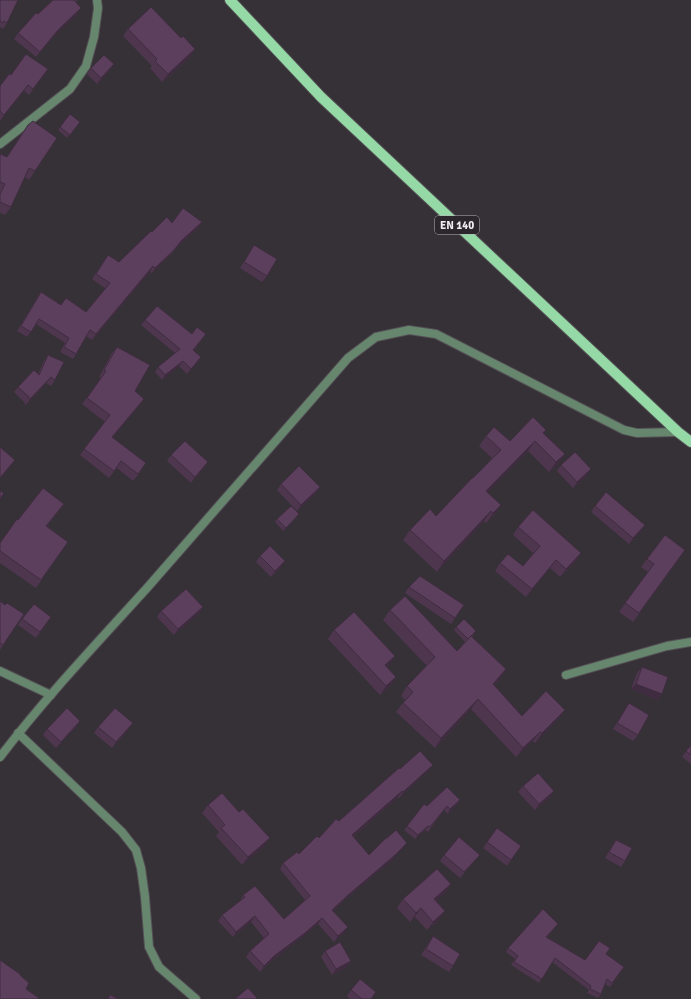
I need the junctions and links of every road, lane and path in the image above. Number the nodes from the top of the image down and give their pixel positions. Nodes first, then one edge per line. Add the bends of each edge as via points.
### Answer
1 (97, 0) edge
2 (230, 0) edge
3 (0, 144) edge
4 (678, 432) junction
5 (691, 442) edge
6 (691, 642) edge
7 (0, 671) edge
8 (566, 675) dead end
9 (51, 695) junction
10 (18, 733) junction
11 (0, 757) edge
12 (196, 999) edge

1 - 3 street via 94,37 86,66 70,90
2 - 4 main road, EN 140 via 321,97
4 - 5 main road, EN 140
4 - 9 street via 637,433 624,430 436,334 409,330 376,337 348,358
6 - 8 street via 667,646
7 - 9 street
9 - 10 street
10 - 11 street
10 - 12 street via 122,832 136,850 145,897 149,947 160,967

